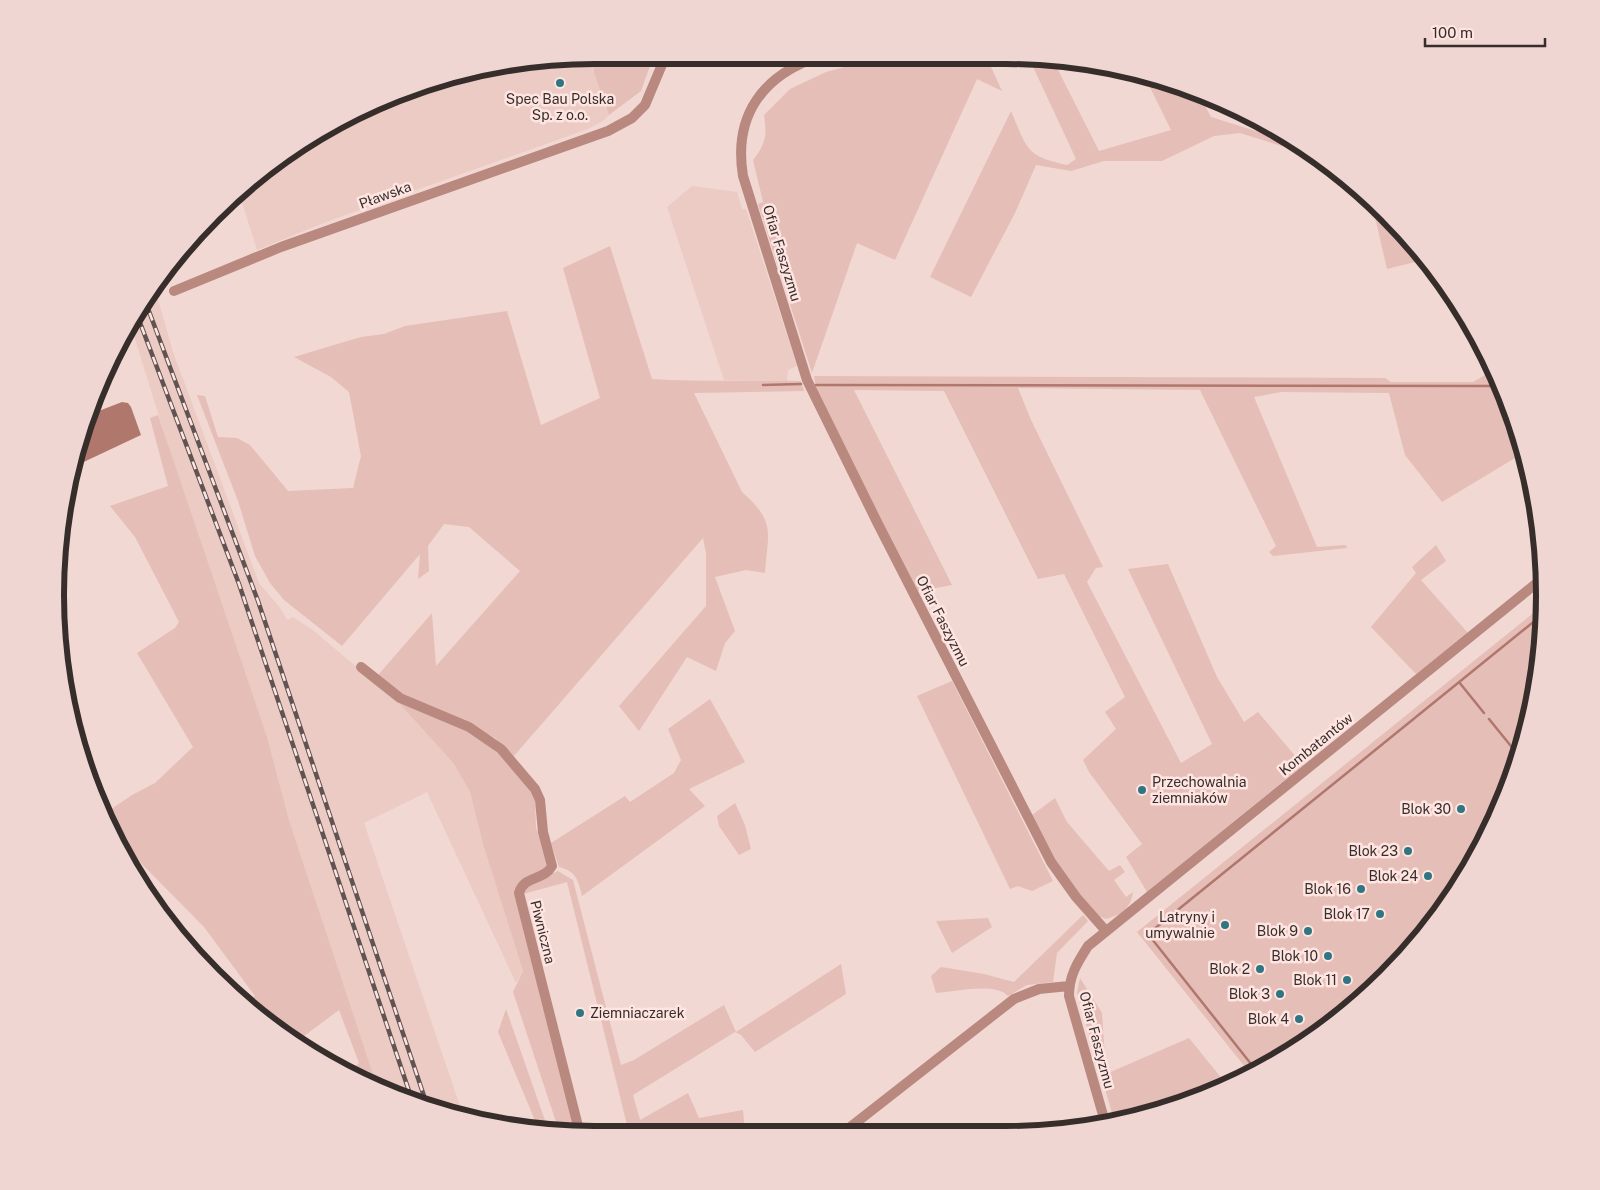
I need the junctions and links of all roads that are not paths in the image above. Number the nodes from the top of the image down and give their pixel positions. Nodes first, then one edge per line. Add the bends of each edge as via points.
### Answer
1 (662, 64) edge
2 (800, 64) edge
3 (174, 291) dead end
4 (1536, 584) edge
5 (361, 667) dead end
6 (1106, 931) junction
7 (1069, 986) junction
8 (1104, 1117) edge
9 (578, 1126) edge
10 (852, 1126) edge

1 - 3 street, Pławska via 645,105 632,118 608,131 280,247
2 - 6 street, Ofiar Faszyzmu via 770,82 752,106 741,137 740,156 743,176 807,380 1051,862
4 - 6 street, Kombatantów
5 - 9 street, Piwniczna via 400,698 487,737 520,769 535,789 540,800 543,832 552,866 549,872 526,881 519,893
6 - 7 street, Ofiar Faszyzmu via 1088,946 1074,968
7 - 8 street, Ofiar Faszyzmu via 1069,996
7 - 10 street via 1039,988 1014,999

